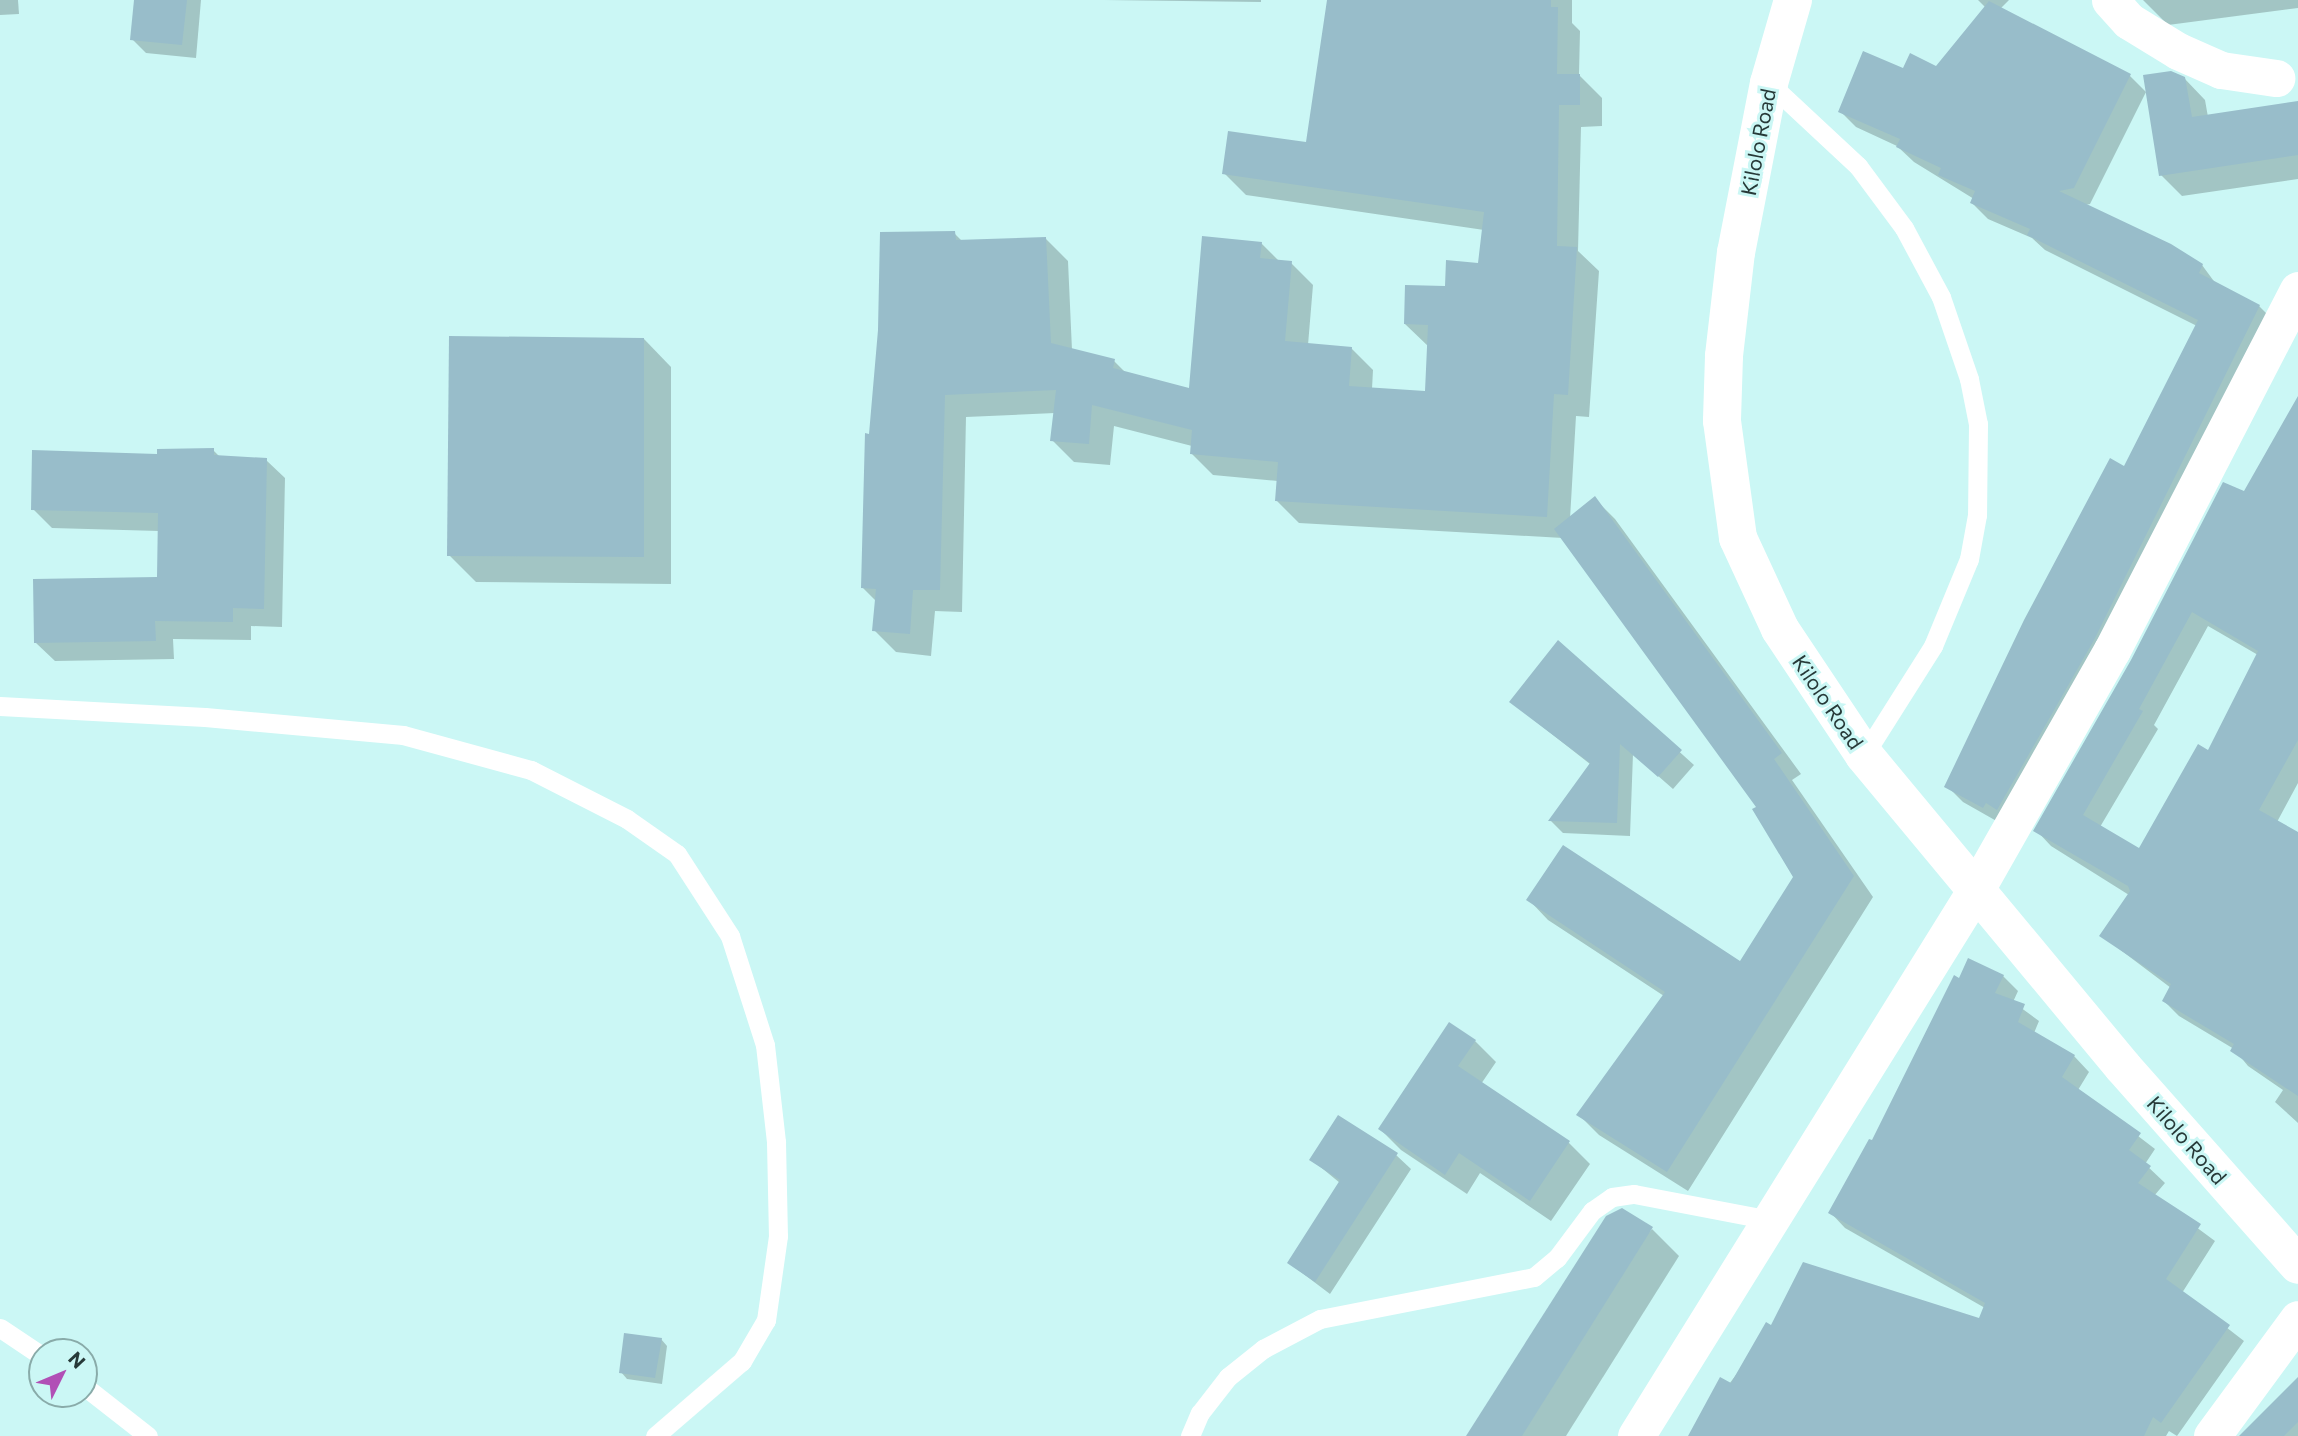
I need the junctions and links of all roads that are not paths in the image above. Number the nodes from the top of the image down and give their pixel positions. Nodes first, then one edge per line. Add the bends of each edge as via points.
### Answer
1 (1793, 0) edge
2 (2110, 0) edge
3 (2276, 78) dead end
4 (1769, 83) junction
5 (2298, 290) edge
6 (0, 706) edge
7 (1864, 755) junction
8 (1975, 891) junction
9 (1770, 1220) junction
10 (2298, 1265) edge
11 (2298, 1319) edge
12 (0, 1328) edge
13 (28, 1347) edge
14 (98, 1398) edge
15 (148, 1436) edge
16 (655, 1436) edge
17 (1190, 1436) edge
18 (1636, 1436) edge
19 (2213, 1436) edge

1 - 4 main road, Kilolo Road
2 - 3 street via 2129,21 2178,51 2221,70
4 - 7 main road, Kilolo Road via 1736,252 1724,356 1722,421 1730,501 1738,538 1780,629
4 - 7 lane via 1857,166 1904,228 1941,296 1969,379 1978,424 1977,515 1969,559 1933,646
5 - 8 street via 2112,650
6 - 16 lane via 403,734 531,770 627,818 677,854 730,936 765,1045 776,1142 778,1236 765,1320 742,1361
7 - 8 main road, Kilolo Road
8 - 9 street
8 - 10 main road, Kilolo Road
9 - 17 lane via 1634,1194 1612,1197 1592,1211 1557,1258 1534,1278 1320,1319 1263,1349 1228,1377 1200,1413
9 - 18 street
11 - 19 street
12 - 13 lane
14 - 15 lane

